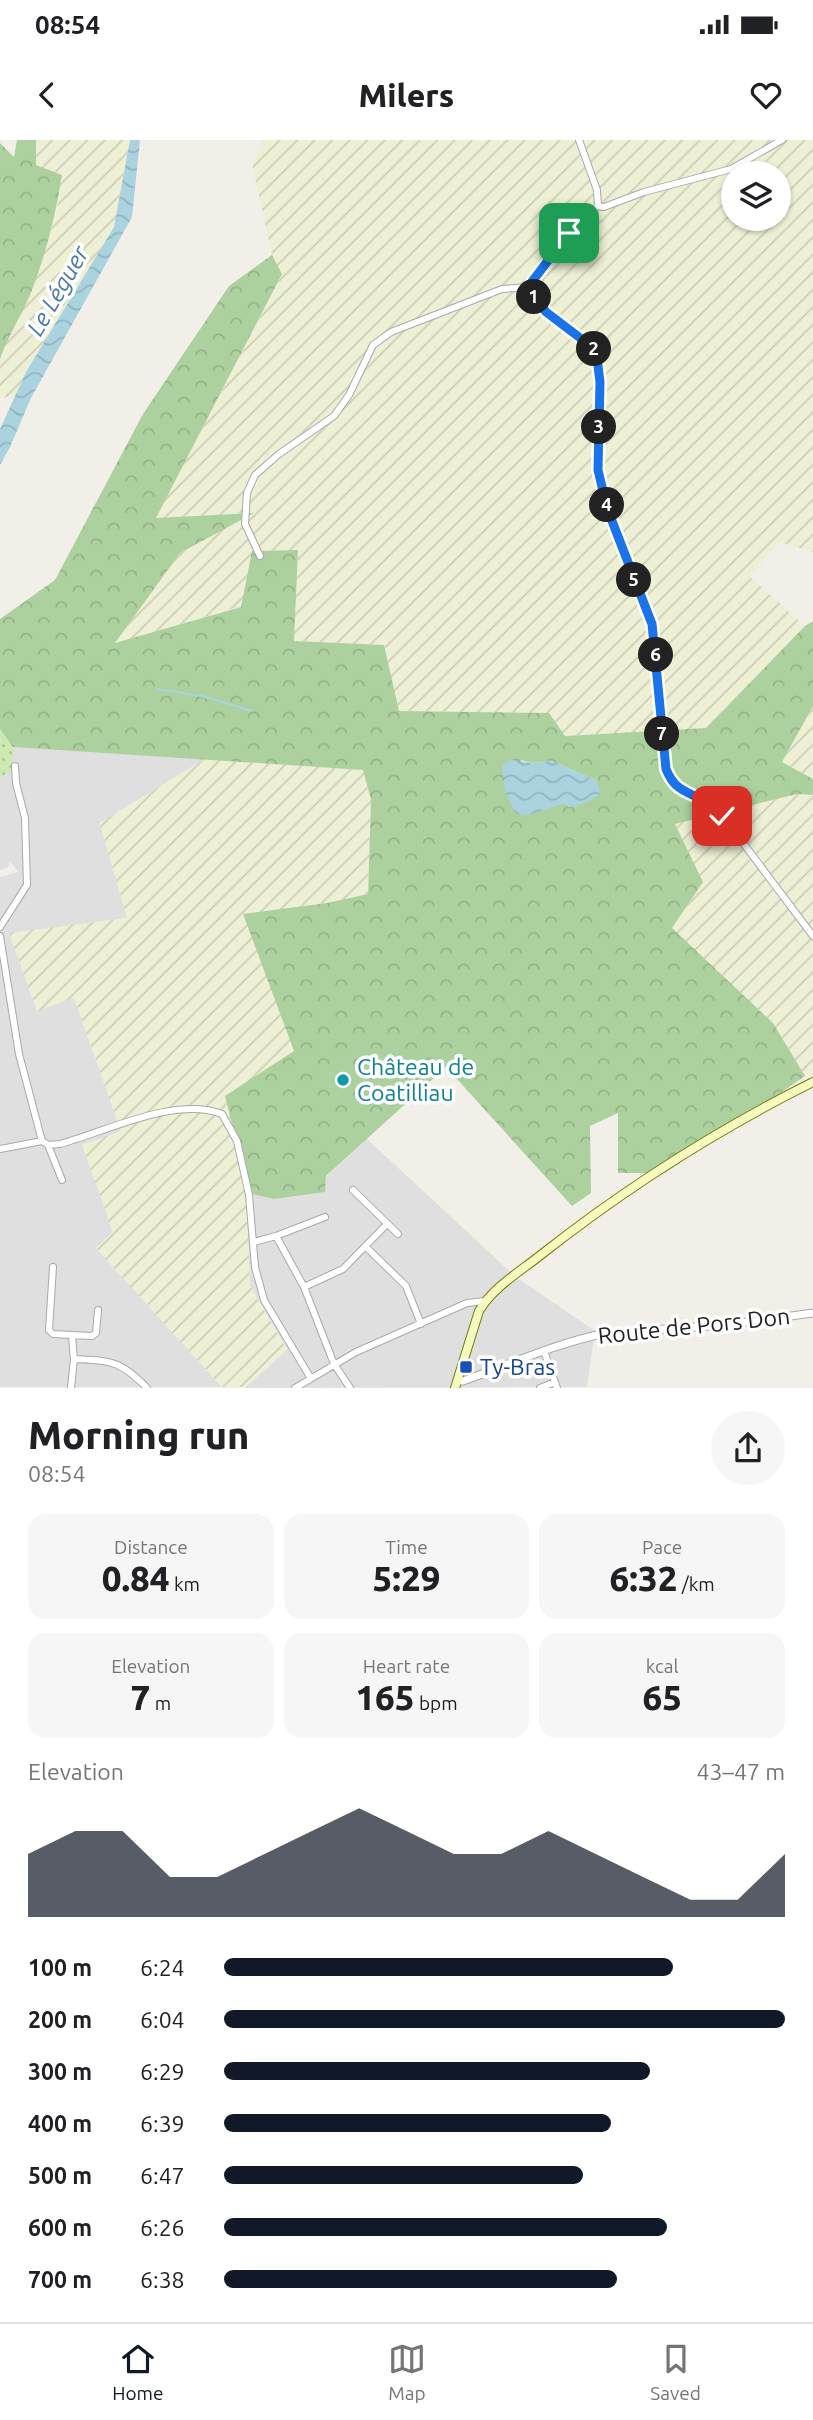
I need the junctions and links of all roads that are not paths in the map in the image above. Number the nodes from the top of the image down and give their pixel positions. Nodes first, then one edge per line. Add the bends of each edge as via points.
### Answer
1 (579, 140) edge
2 (782, 140) edge
3 (598, 206) junction
4 (528, 287) junction
5 (260, 555) dead end
6 (15, 766) dead end
7 (0, 927) edge
8 (0, 936) edge
9 (813, 936) edge
10 (813, 1082) edge
11 (45, 1143) junction
12 (0, 1149) edge
13 (62, 1180) dead end
14 (353, 1190) dead end
15 (326, 1216) dead end
16 (387, 1224) junction
17 (398, 1234) dead end
18 (276, 1236) junction
19 (254, 1241) junction
20 (366, 1247) junction
21 (53, 1267) dead end
22 (304, 1287) junction
23 (485, 1301) junction
24 (98, 1310) dead end
25 (813, 1313) edge
26 (421, 1324) junction
27 (72, 1336) junction
28 (544, 1352) junction
29 (74, 1359) junction
30 (334, 1364) junction
31 (310, 1377) junction
32 (456, 1384) edge
33 (556, 1385) edge
34 (71, 1388) edge
35 (147, 1388) edge
36 (295, 1388) edge
37 (350, 1388) edge
38 (540, 1388) edge

1 - 3 street
2 - 3 street via 731,169
3 - 4 street via 573,228
4 - 5 street via 502,289 391,332 373,345 334,415 256,475 247,493 245,524
4 - 9 street via 546,312 596,350 598,470 607,508 652,624 669,777 683,792 706,802 722,816
6 - 7 street via 26,818 27,885
8 - 11 street via 19,1054
10 - 23 main road via 660,1168 592,1214
11 - 12 street
11 - 13 street
11 - 19 street via 68,1142 185,1108 222,1114 237,1141
14 - 16 street
15 - 18 street
16 - 17 street
16 - 20 street
18 - 19 street
18 - 22 street
19 - 31 street via 264,1300
20 - 22 street via 343,1269
20 - 26 street via 406,1286
21 - 27 street via 49,1330
22 - 30 street
23 - 26 street via 467,1303
23 - 32 main road
24 - 27 street via 96,1334
25 - 28 street, Route de Pors Don via 725,1325 621,1330
26 - 30 street
27 - 29 street
28 - 32 street, Route de Pors Don
28 - 33 street
29 - 34 street
29 - 35 street via 109,1361 130,1369
30 - 31 street
30 - 37 street
31 - 36 street
33 - 38 street

